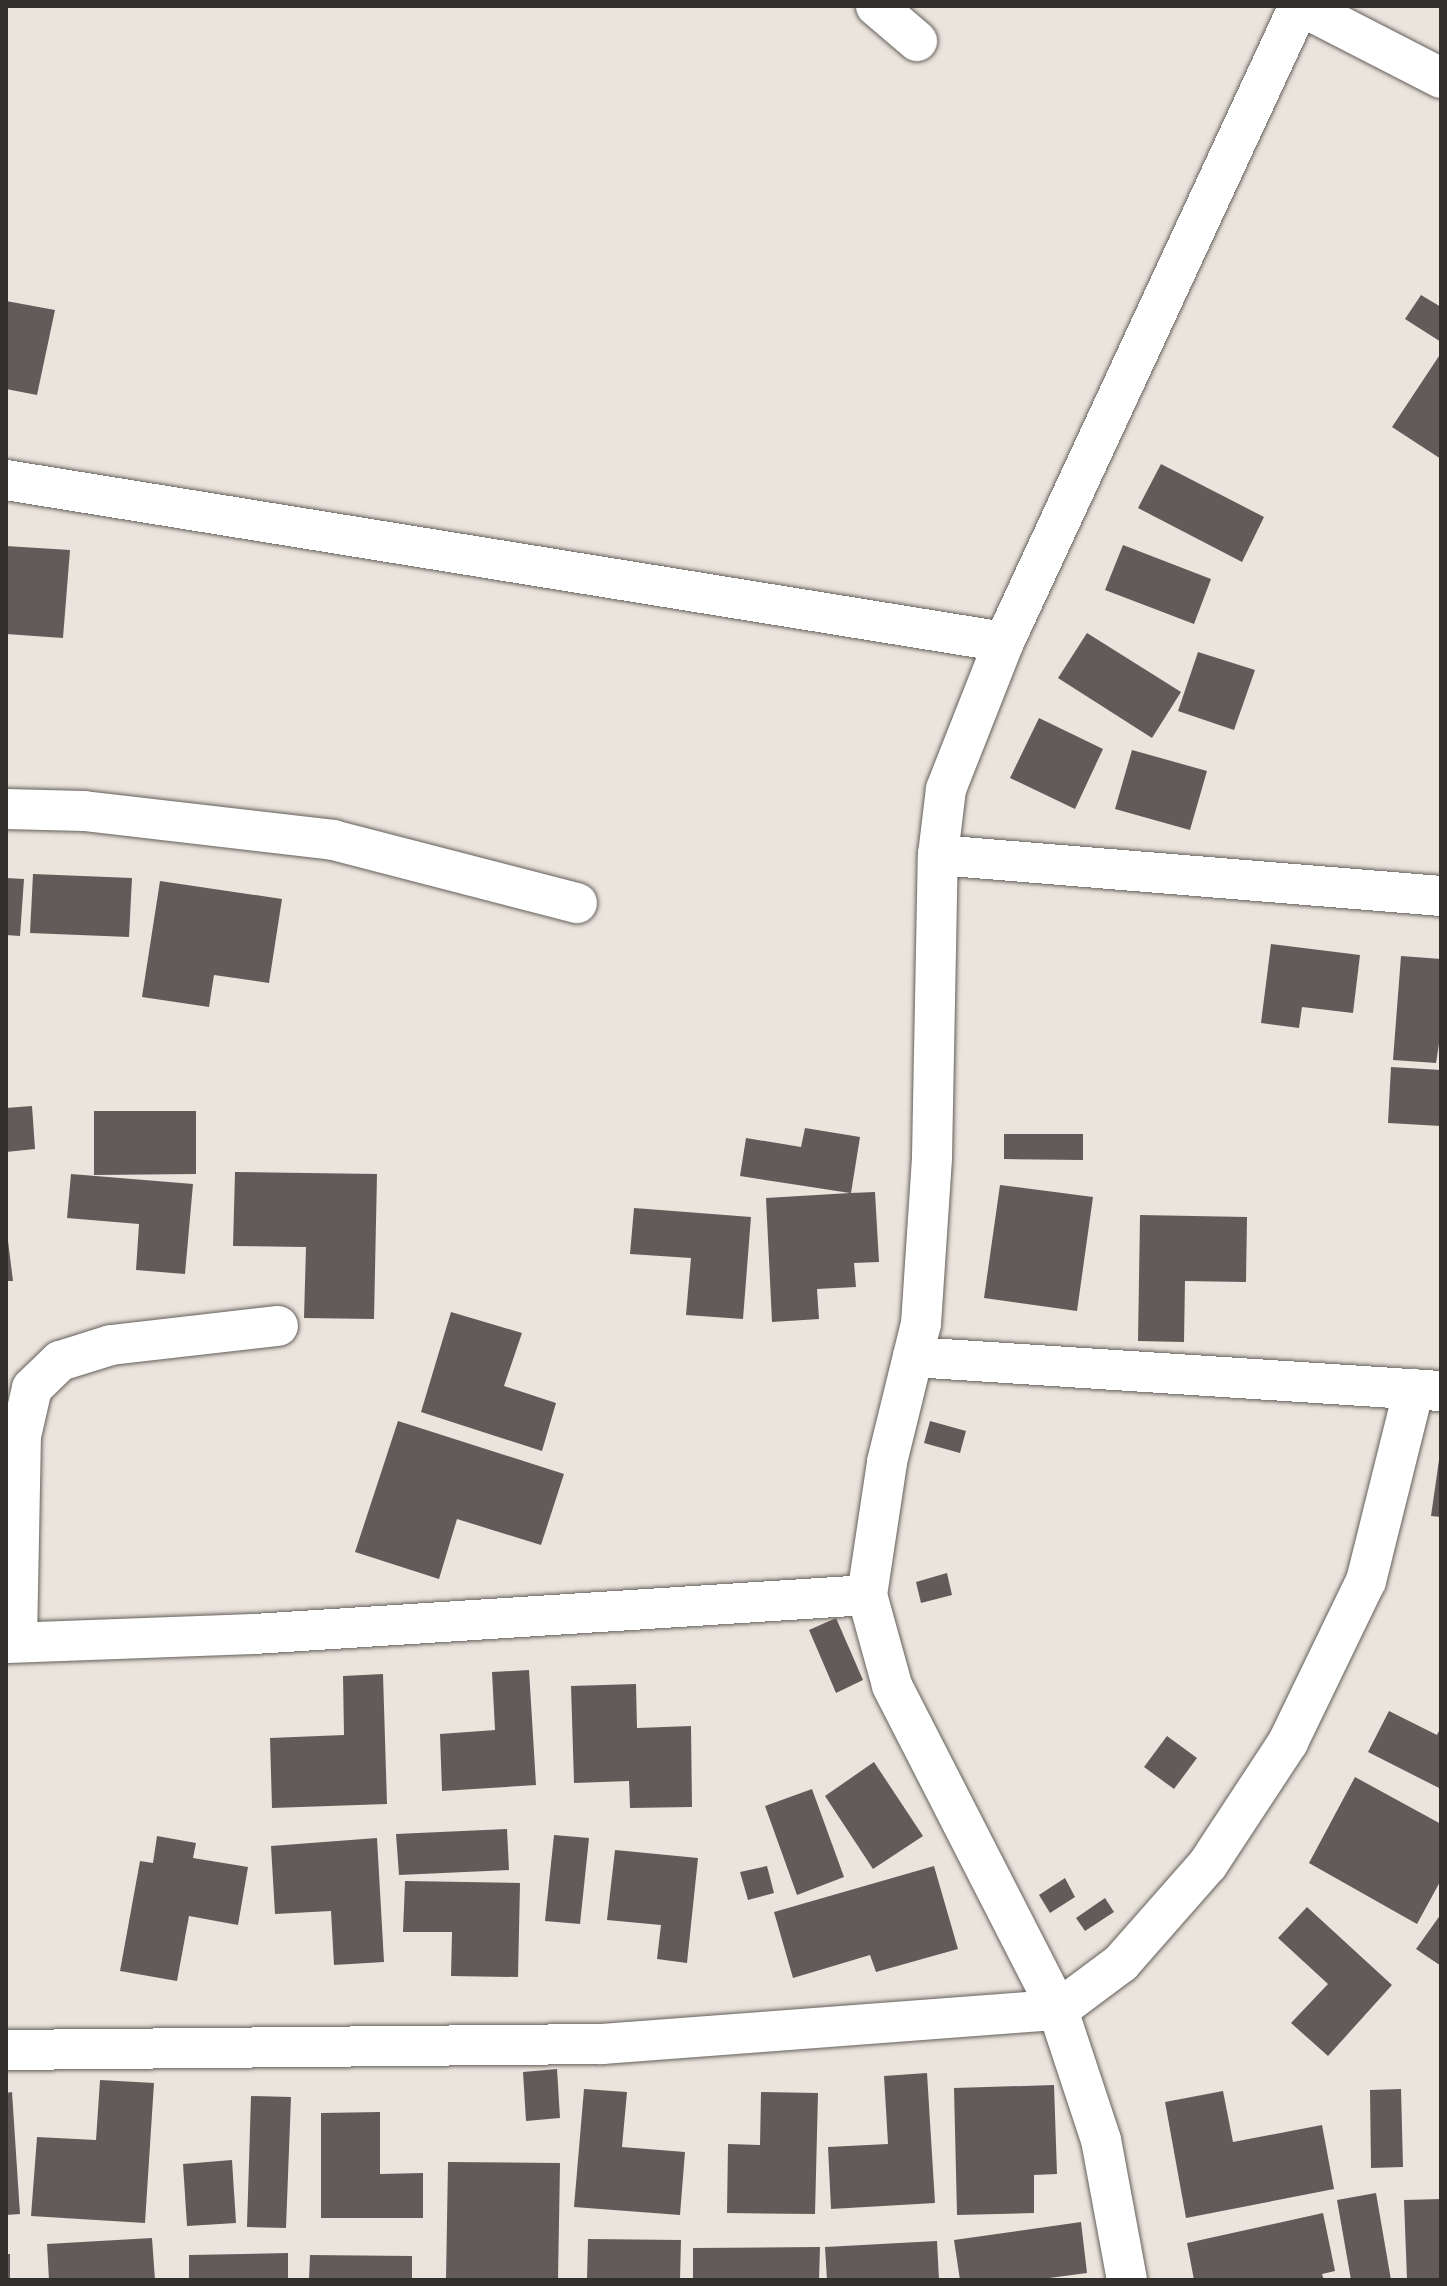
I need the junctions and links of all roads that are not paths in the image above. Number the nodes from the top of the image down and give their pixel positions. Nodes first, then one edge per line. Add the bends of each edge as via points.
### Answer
1 (876, 6) edge
2 (1300, 6) edge
3 (917, 41) dead end
4 (1441, 78) edge
5 (6, 480) edge
6 (1004, 642) junction
7 (6, 809) edge
8 (938, 855) junction
9 (1441, 896) edge
10 (577, 903) dead end
11 (278, 1326) dead end
12 (913, 1357) junction
13 (1428, 1390) edge
14 (867, 1595) junction
15 (11, 1642) edge
16 (1058, 2010) junction
17 (6, 2050) edge
18 (1127, 2280) edge

1 - 3 street
2 - 4 street
2 - 6 street
5 - 6 street
6 - 8 street via 946,789
7 - 10 street via 84,811 333,840
8 - 9 street
8 - 12 street via 932,1157 921,1324
11 - 15 street via 111,1345 60,1361 32,1388 21,1436
12 - 13 street
12 - 14 street via 887,1462
13 - 16 street via 1366,1581 1288,1742 1199,1875 1121,1963
14 - 15 street via 254,1634
14 - 16 street via 892,1685
16 - 17 street via 602,2044
16 - 18 street via 1101,2140

